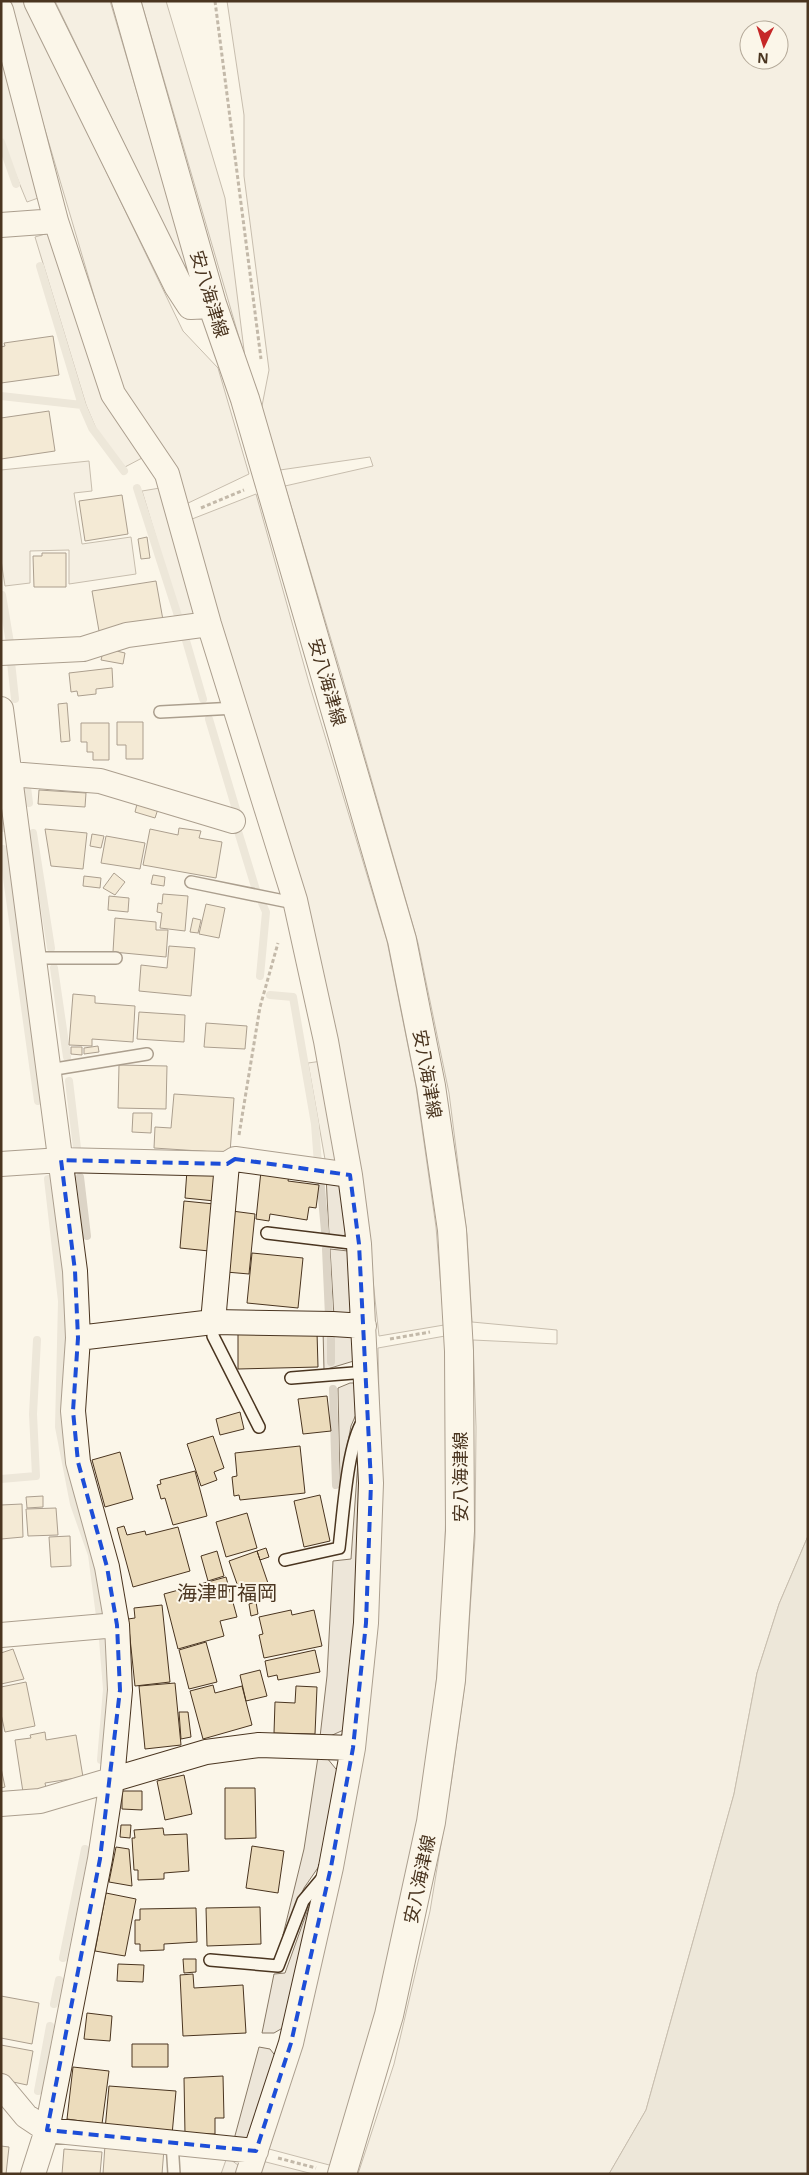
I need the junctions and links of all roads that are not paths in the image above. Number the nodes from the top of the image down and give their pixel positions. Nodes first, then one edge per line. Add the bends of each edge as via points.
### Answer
1 (38, 1) edge
2 (126, 1) edge
3 (1, 10) edge
4 (56, 221) junction
5 (1, 225) edge
6 (212, 304) junction
7 (209, 624) junction
8 (1, 653) edge
9 (236, 708) junction
10 (1, 709) edge
11 (160, 712) dead end
12 (10, 774) junction
13 (233, 821) dead end
14 (190, 882) dead end
15 (292, 901) junction
16 (34, 958) junction
17 (116, 958) dead end
18 (147, 1054) dead end
19 (49, 1070) junction
20 (61, 1160) junction
21 (231, 1162) junction
22 (1, 1164) edge
23 (350, 1175) junction
24 (267, 1233) dead end
25 (359, 1244) junction
26 (213, 1322) junction
27 (364, 1335) junction
28 (78, 1338) junction
29 (366, 1372) junction
30 (291, 1378) dead end
31 (368, 1414) junction
32 (259, 1427) dead end
33 (285, 1560) dead end
34 (117, 1625) junction
35 (1, 1635) edge
36 (353, 1748) junction
37 (112, 1780) junction
38 (1, 1804) edge
39 (331, 1867) junction
40 (210, 1960) dead end
41 (1, 2086) edge
42 (47, 2130) junction
43 (172, 2142) junction
44 (256, 2152) junction
45 (330, 2171) edge
46 (33, 2174) edge
47 (174, 2174) edge
48 (248, 2174) edge

1 - 6 main road via 178,284 191,305
2 - 6 main road, 安八海津線
3 - 4 street
4 - 5 street
4 - 7 street via 113,394 166,474
6 - 45 main road, 安八海津線 via 245,399 402,940 431,1086 452,1230 458,1328 460,1531 449,1689 431,1822 389,2015
7 - 8 street via 127,635 83,649
7 - 9 street
9 - 11 lane
9 - 15 street
10 - 12 street
12 - 13 street via 100,781
12 - 16 street
14 - 15 lane
15 - 23 street via 326,1041
16 - 17 lane
16 - 19 street
18 - 19 lane
19 - 20 street
20 - 21 street
20 - 22 street
20 - 28 street via 75,1271
21 - 23 street
21 - 26 street
23 - 25 street
24 - 25 lane
25 - 27 street
26 - 27 street via 332,1324
26 - 28 street
26 - 32 lane via 213,1336
27 - 29 street
28 - 34 street via 73,1411 78,1462 107,1567
29 - 30 lane
29 - 31 street
31 - 33 lane via 358,1430 339,1548
31 - 36 street via 372,1483 366,1623
34 - 35 street
34 - 37 street via 120,1690
36 - 37 street via 259,1745 206,1752
36 - 39 street
37 - 38 street via 40,1801
37 - 42 street via 100,1859
39 - 40 lane via 303,1901 278,1966
39 - 44 street via 291,2043
41 - 42 street via 26,2116
42 - 43 street
42 - 46 street
43 - 44 street
43 - 47 lane
44 - 48 street

